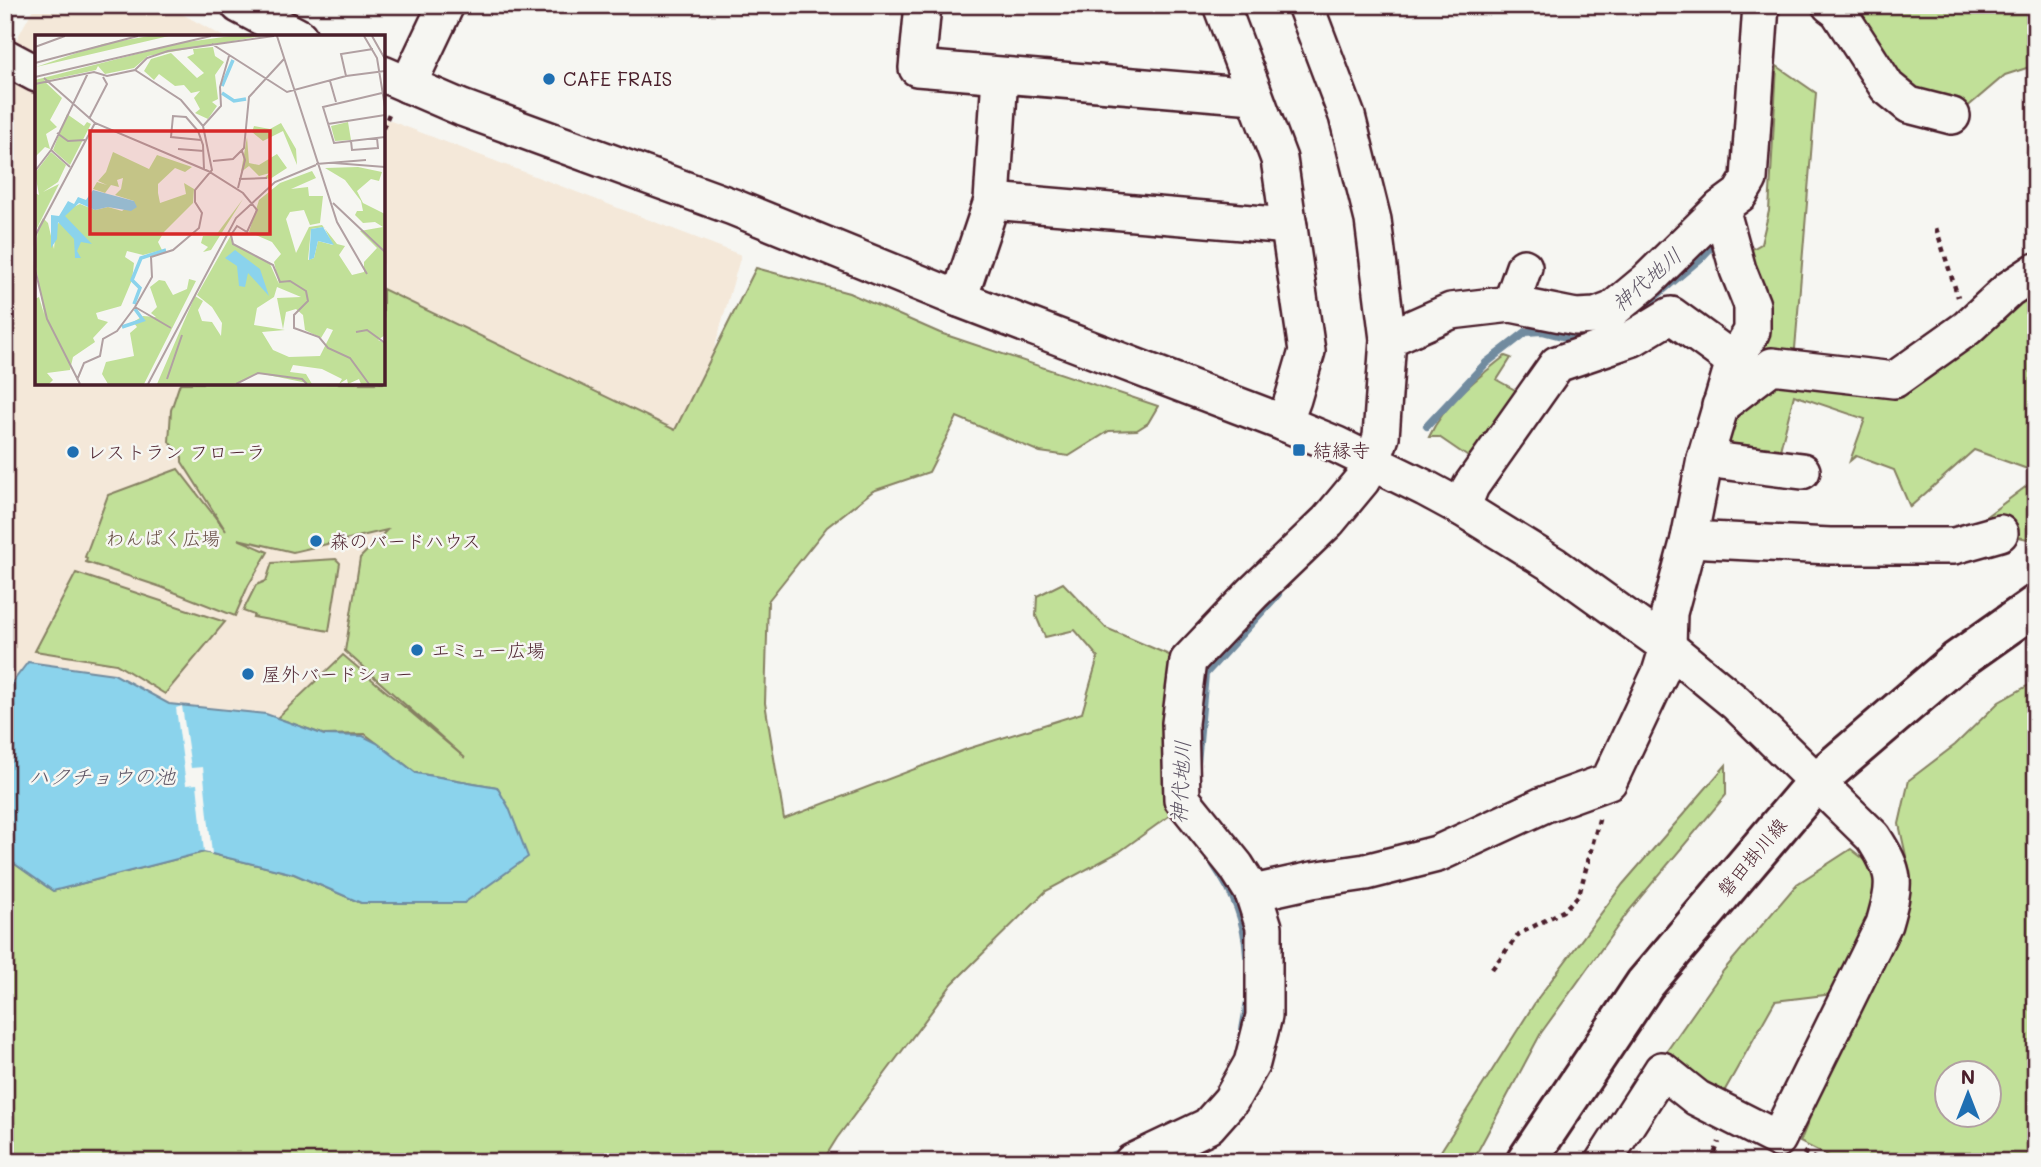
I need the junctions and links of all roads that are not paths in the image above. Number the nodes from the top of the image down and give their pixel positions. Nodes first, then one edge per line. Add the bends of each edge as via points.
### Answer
1 (239, 5) edge
2 (446, 5) edge
3 (923, 5) edge
4 (1221, 5) edge
5 (1306, 5) edge
6 (1761, 5) edge
7 (1830, 5) edge
8 (295, 35) edge
9 (5, 57) edge
10 (35, 73) edge
11 (1000, 76) junction
12 (391, 89) edge
13 (1254, 96) junction
14 (1952, 116) dead end
15 (992, 201) junction
16 (1721, 208) junction
17 (1289, 226) junction
18 (1524, 267) dead end
19 (2036, 271) edge
20 (959, 299) junction
21 (1511, 304) junction
22 (1388, 339) junction
23 (1734, 361) junction
24 (1720, 406) junction
25 (1284, 423) junction
26 (1705, 458) junction
27 (1372, 463) junction
28 (1802, 471) dead end
29 (1462, 508) junction
30 (2000, 533) dead end
31 (1689, 539) junction
32 (2036, 606) edge
33 (1668, 647) junction
34 (1817, 782) junction
35 (1254, 893) junction
36 (1132, 1162) edge
37 (1526, 1162) edge
38 (1603, 1162) edge

1 - 8 street
2 - 12 street
3 - 11 street via 917,68
4 - 13 street
5 - 22 street via 1347,116 1370,207
6 - 16 street via 1749,179 1740,194
7 - 14 street via 1887,87 1909,105
9 - 10 street
11 - 13 street
11 - 15 street
12 - 20 street via 462,107 733,207
13 - 17 street via 1279,159
15 - 17 street
15 - 20 street
16 - 21 street via 1612,310 1576,317
16 - 23 street via 1752,305 1752,331
17 - 25 street via 1307,351
18 - 21 street
19 - 24 street via 1894,380 1772,366
20 - 25 street
21 - 22 street via 1451,311
22 - 27 street via 1381,437
23 - 24 street
23 - 29 street via 1671,315 1633,338 1557,364 1471,486
24 - 26 street
25 - 27 street
26 - 28 street
26 - 31 street
27 - 29 street
27 - 35 street via 1328,521 1188,661 1180,723 1182,799
29 - 33 street via 1554,565
30 - 31 street via 1954,546
31 - 33 street via 1669,613
32 - 34 main road, 磐田掛川線 via 1956,661
33 - 34 street via 1736,703
33 - 35 street via 1609,781 1437,853
34 - 37 main road, 磐田掛川線 via 1645,984
34 - 38 street via 1873,837 1889,863 1894,891 1884,924 1778,1139 1697,1098 1662,1070
35 - 36 street via 1264,927 1265,971 1264,1016 1252,1063 1231,1100 1208,1126

